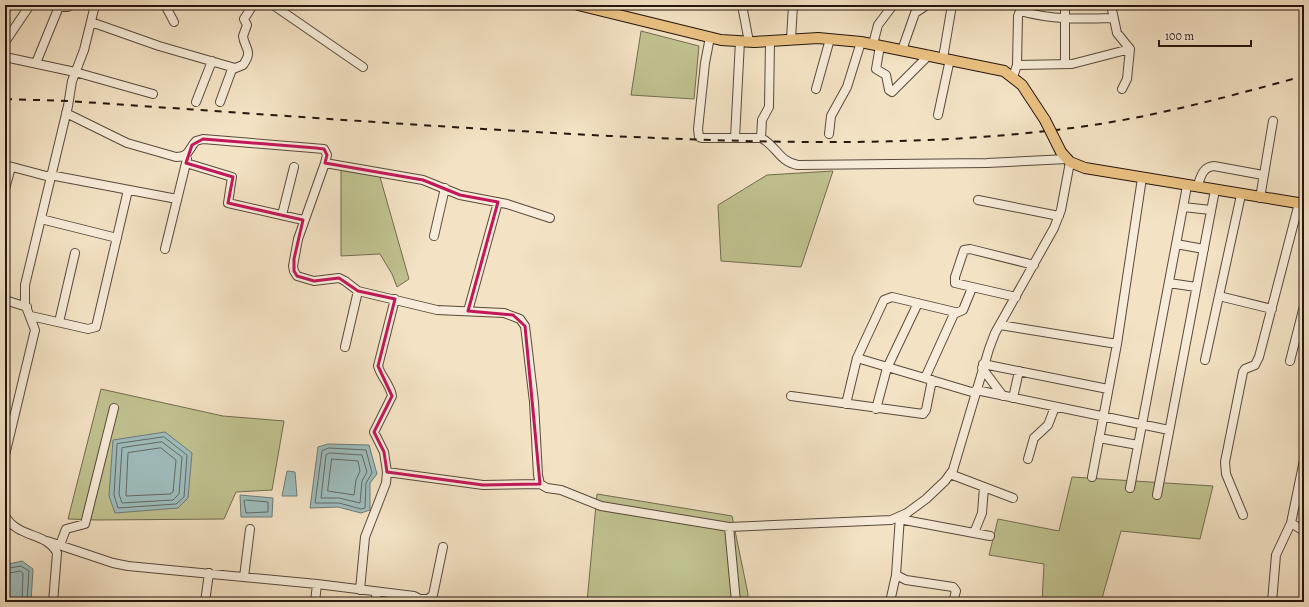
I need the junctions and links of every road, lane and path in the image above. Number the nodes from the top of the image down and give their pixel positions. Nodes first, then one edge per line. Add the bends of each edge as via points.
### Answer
1 (30, 5) edge
2 (70, 5) edge
3 (95, 5) edge
4 (165, 5) edge
5 (253, 5) edge
6 (273, 5) edge
7 (578, 5) edge
8 (742, 5) edge
9 (793, 5) edge
10 (893, 5) edge
11 (927, 5) edge
12 (952, 5) edge
13 (1065, 5) edge
14 (1110, 5) edge
15 (1024, 7) edge
16 (1113, 18) junction
17 (1065, 20) junction
18 (91, 22) junction
19 (174, 22) dead end
20 (710, 37) junction
21 (830, 39) junction
22 (791, 40) junction
23 (770, 41) junction
24 (5, 42) edge
25 (744, 42) junction
26 (862, 42) junction
27 (877, 45) junction
28 (1130, 49) junction
29 (902, 50) junction
30 (929, 55) junction
31 (5, 57) edge
32 (946, 59) junction
33 (212, 61) junction
34 (36, 63) junction
35 (1065, 64) junction
36 (1017, 65) junction
37 (363, 67) dead end
38 (235, 68) junction
39 (76, 72) junction
40 (1013, 76) junction
41 (816, 89) dead end
42 (1122, 89) dead end
43 (153, 94) dead end
44 (196, 102) dead end
45 (220, 102) dead end
46 (66, 113) junction
47 (938, 115) dead end
48 (1273, 121) dead end
49 (829, 134) dead end
50 (735, 138) junction
51 (761, 138) junction
52 (188, 153) junction
53 (1066, 157) junction
54 (186, 163) junction
55 (325, 163) junction
56 (8, 166) edge
57 (294, 167) dead end
58 (1263, 175) junction
59 (50, 176) junction
60 (1142, 178) junction
61 (1192, 187) junction
62 (445, 188) junction
63 (5, 189) edge
64 (128, 190) junction
65 (1215, 190) junction
66 (1241, 195) junction
67 (1260, 198) junction
68 (177, 199) junction
69 (978, 200) dead end
70 (498, 202) junction
71 (1301, 204) edge
72 (1183, 207) junction
73 (1211, 210) junction
74 (282, 215) junction
75 (1058, 216) junction
76 (550, 218) dead end
77 (41, 219) junction
78 (304, 220) junction
79 (434, 236) dead end
80 (117, 238) junction
81 (1176, 244) junction
82 (1204, 248) junction
83 (165, 249) dead end
84 (75, 253) dead end
85 (1034, 264) junction
86 (1169, 283) junction
87 (1196, 287) junction
88 (972, 288) junction
89 (358, 291) junction
90 (1219, 296) junction
91 (1016, 297) junction
92 (395, 299) junction
93 (5, 300) edge
94 (918, 303) junction
95 (1304, 306) edge
96 (27, 307) junction
97 (1272, 309) junction
98 (468, 311) junction
99 (955, 312) junction
100 (31, 316) junction
101 (59, 322) junction
102 (1000, 325) junction
103 (1117, 344) junction
104 (345, 347) dead end
105 (857, 358) junction
106 (1205, 360) dead end
107 (1290, 361) dead end
108 (983, 366) junction
109 (887, 368) junction
110 (1019, 371) junction
111 (929, 379) junction
112 (1108, 389) junction
113 (975, 392) junction
114 (791, 396) dead end
115 (1003, 396) junction
116 (1013, 398) junction
117 (846, 404) junction
118 (1054, 407) junction
119 (114, 408) dead end
120 (876, 409) junction
121 (1103, 418) junction
122 (1142, 424) junction
123 (1169, 430) junction
124 (1099, 438) junction
125 (1138, 445) junction
126 (5, 455) edge
127 (1028, 459) dead end
128 (1304, 460) edge
129 (953, 469) junction
130 (387, 472) junction
131 (1092, 476) dead end
132 (540, 484) junction
133 (984, 487) junction
134 (1130, 488) dead end
135 (1157, 495) dead end
136 (1013, 498) dead end
137 (1243, 515) dead end
138 (5, 517) edge
139 (900, 518) junction
140 (1291, 523) junction
141 (729, 527) junction
142 (250, 530) dead end
143 (1304, 531) edge
144 (974, 533) junction
145 (990, 536) dead end
146 (47, 541) junction
147 (60, 545) junction
148 (442, 547) dead end
149 (209, 573) junction
150 (896, 575) junction
151 (244, 577) junction
152 (317, 584) junction
153 (360, 590) junction
154 (377, 592) junction
155 (420, 600) edge
156 (53, 602) edge
157 (205, 602) edge
158 (315, 602) edge
159 (375, 602) edge
160 (736, 602) edge
161 (890, 602) edge
162 (953, 602) edge
163 (1272, 602) edge

1 - 24 street
2 - 34 street via 58,9
3 - 18 street
4 - 19 street
5 - 38 street via 244,19 247,25 243,36 248,49 247,58 243,65
6 - 37 street
7 - 20 main road
8 - 25 street
9 - 22 street
10 - 27 street via 878,25
11 - 29 street via 916,13
12 - 32 street
13 - 17 street
14 - 16 street
15 - 17 street via 1039,17
15 - 36 street via 1018,20
16 - 17 street
16 - 28 street via 1118,33
17 - 35 street
18 - 33 street
18 - 39 street
20 - 25 main road
20 - 50 street via 704,70 699,137
21 - 22 main road
21 - 26 main road
21 - 41 street
22 - 23 main road
23 - 25 main road
23 - 51 street via 769,107 762,120
25 - 50 street
26 - 27 main road
26 - 49 street via 846,87 831,116
27 - 29 main road
27 - 30 street via 876,69 886,75 889,90 892,92
28 - 35 street
28 - 42 street via 1127,79
29 - 30 main road
30 - 32 main road
31 - 34 street
32 - 40 main road via 1004,71
32 - 47 street
33 - 38 street
33 - 44 street
34 - 39 street
35 - 36 street
36 - 40 street
38 - 45 street via 231,72
39 - 43 street
39 - 46 street via 70,88
40 - 53 main road, bridge via 1022,84
46 - 52 street via 126,143 176,157 183,157
46 - 59 street
48 - 58 street
50 - 51 street
51 - 53 street via 784,160 798,165 987,163
52 - 54 street
52 - 55 street via 196,140 203,139 316,148 324,150 327,155
53 - 60 main road via 1085,168
53 - 75 street
54 - 68 street
54 - 74 street via 232,177 228,203
55 - 62 street via 423,180
55 - 78 street
56 - 59 street
56 - 63 street
57 - 74 street
58 - 61 street via 1209,166
58 - 67 street
59 - 64 street
59 - 77 street
60 - 61 main road
60 - 103 street
61 - 65 main road
61 - 72 street
62 - 70 street via 468,197
62 - 79 street
64 - 68 street
64 - 80 street
65 - 66 main road
65 - 73 street
66 - 67 main road
66 - 90 street
67 - 71 main road
68 - 83 street
69 - 75 street
70 - 76 street
70 - 98 street
71 - 97 street
72 - 73 street
72 - 81 street
73 - 82 street
74 - 78 street
75 - 85 street
77 - 80 street
77 - 96 street via 25,285
78 - 89 street via 294,259 294,271 297,276 314,281 339,278
80 - 101 street via 96,328 88,329
81 - 82 street
81 - 86 street
82 - 87 street
84 - 101 street
85 - 88 street via 967,249 962,253 954,280 958,285
85 - 91 street
86 - 87 street
86 - 122 street
87 - 123 street
88 - 91 street
88 - 99 street via 963,310
89 - 92 street
89 - 104 street
90 - 97 street
90 - 106 street
91 - 102 street
92 - 98 street via 437,310
92 - 130 street via 378,366 391,389 392,396 374,432 384,452
93 - 96 street
94 - 99 street
94 - 105 street via 892,297 884,300
94 - 109 street
95 - 107 street
96 - 100 street
97 - 137 street via 1258,361 1243,372 1226,462 1226,474
98 - 132 street via 513,315 525,326
99 - 111 street
100 - 101 street
100 - 126 street via 35,330 33,342
102 - 103 street
102 - 108 street
103 - 112 street
105 - 109 street
105 - 117 street
108 - 110 street
108 - 113 street
108 - 115 street
109 - 111 street
109 - 120 street
110 - 112 street
110 - 116 street
111 - 113 street
111 - 120 street via 926,410 923,414
112 - 121 street
113 - 115 street
113 - 129 street
114 - 117 street
115 - 116 street
116 - 118 street
117 - 120 street
118 - 121 street
118 - 127 street via 1048,425 1034,438
119 - 147 street via 85,524 66,529
121 - 122 street
121 - 124 street
122 - 123 street
122 - 125 street
123 - 135 street
124 - 125 street
124 - 131 street
125 - 134 street
128 - 140 street
129 - 133 street
129 - 139 street via 926,499
130 - 132 street via 483,485
130 - 153 street via 386,483 365,537
132 - 141 street via 601,506
133 - 136 street
133 - 144 street via 982,513
138 - 146 street via 18,531
139 - 141 street
139 - 144 street
139 - 150 street
140 - 143 street
140 - 163 street via 1276,555
141 - 160 street
142 - 151 street
144 - 145 street
146 - 147 street
146 - 156 street via 57,553
147 - 149 street via 112,563
148 - 155 street via 433,595
149 - 151 street
149 - 157 street
150 - 161 street
150 - 162 street via 906,580 953,587 956,591
151 - 152 street
152 - 153 street
152 - 158 street
153 - 154 street
154 - 155 street via 414,596
154 - 159 street

